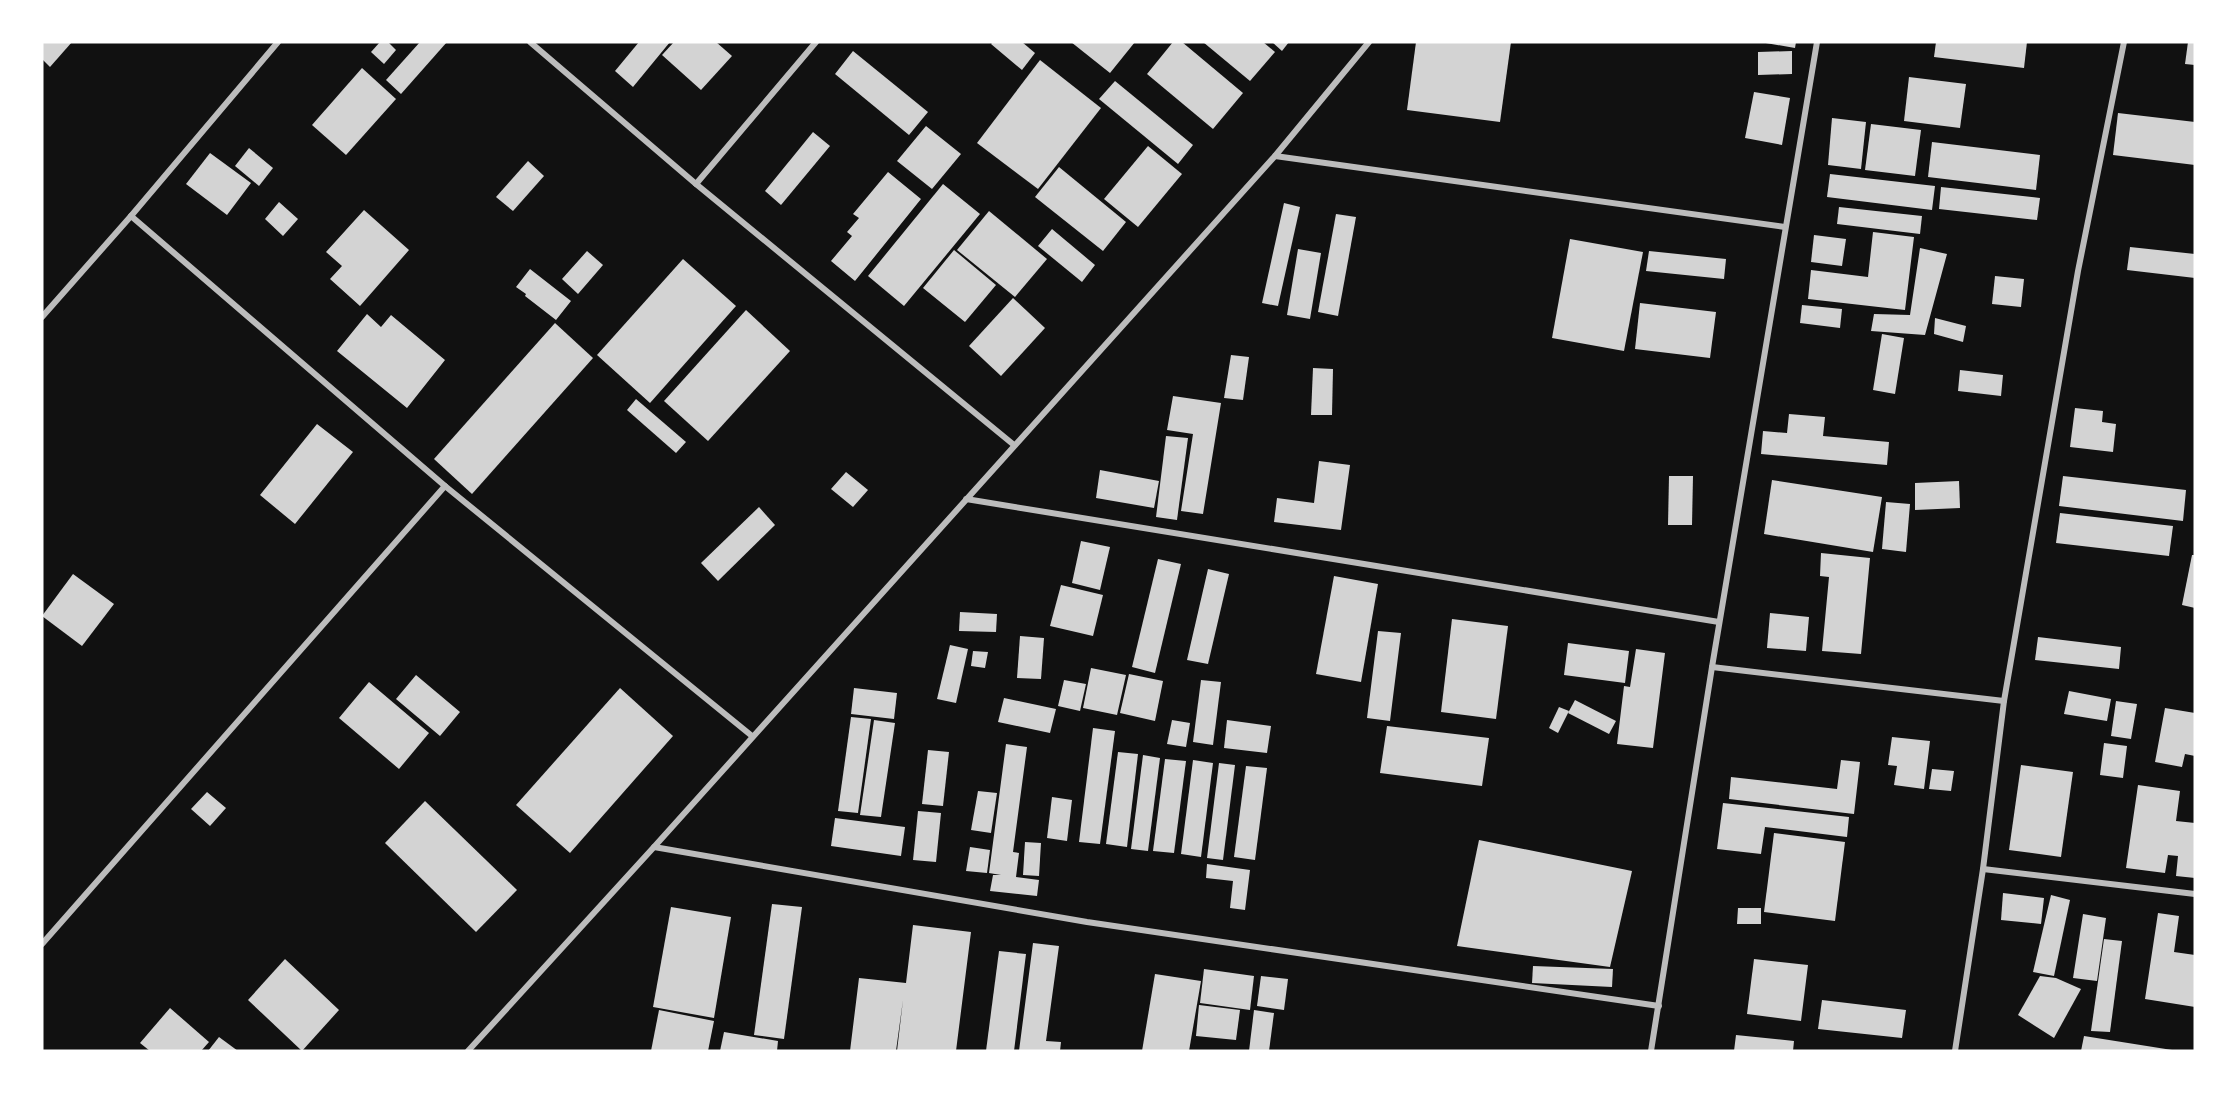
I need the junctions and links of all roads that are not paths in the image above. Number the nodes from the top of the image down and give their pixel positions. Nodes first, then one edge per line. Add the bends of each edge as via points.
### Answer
1 (278, 42) edge
2 (530, 42) edge
3 (816, 42) edge
4 (1369, 42) edge
5 (1817, 42) edge
6 (2124, 42) edge
7 (1275, 156) junction
8 (696, 184) junction
9 (131, 216) junction
10 (1785, 227) junction
11 (42, 317) edge
12 (1014, 445) junction
13 (445, 486) junction
14 (966, 499) junction
15 (1719, 622) junction
16 (1712, 667) junction
17 (2004, 701) junction
18 (752, 736) junction
19 (654, 847) junction
20 (1983, 869) junction
21 (2195, 894) edge
22 (42, 944) edge
23 (1659, 1006) junction
24 (468, 1051) edge
25 (1651, 1051) edge
26 (1955, 1051) edge

1 - 9 street
2 - 8 street
3 - 8 street
4 - 7 street
5 - 10 street
6 - 17 street via 2078,271
7 - 10 street
7 - 12 street
8 - 12 street
9 - 11 street
9 - 13 street
10 - 15 street
12 - 14 street
13 - 18 street
13 - 22 street
14 - 15 street
14 - 18 street
15 - 16 street
16 - 17 street
16 - 23 street
17 - 20 street
18 - 19 street
19 - 23 street via 1087,922
19 - 24 street
20 - 21 street
20 - 26 street
23 - 25 street

